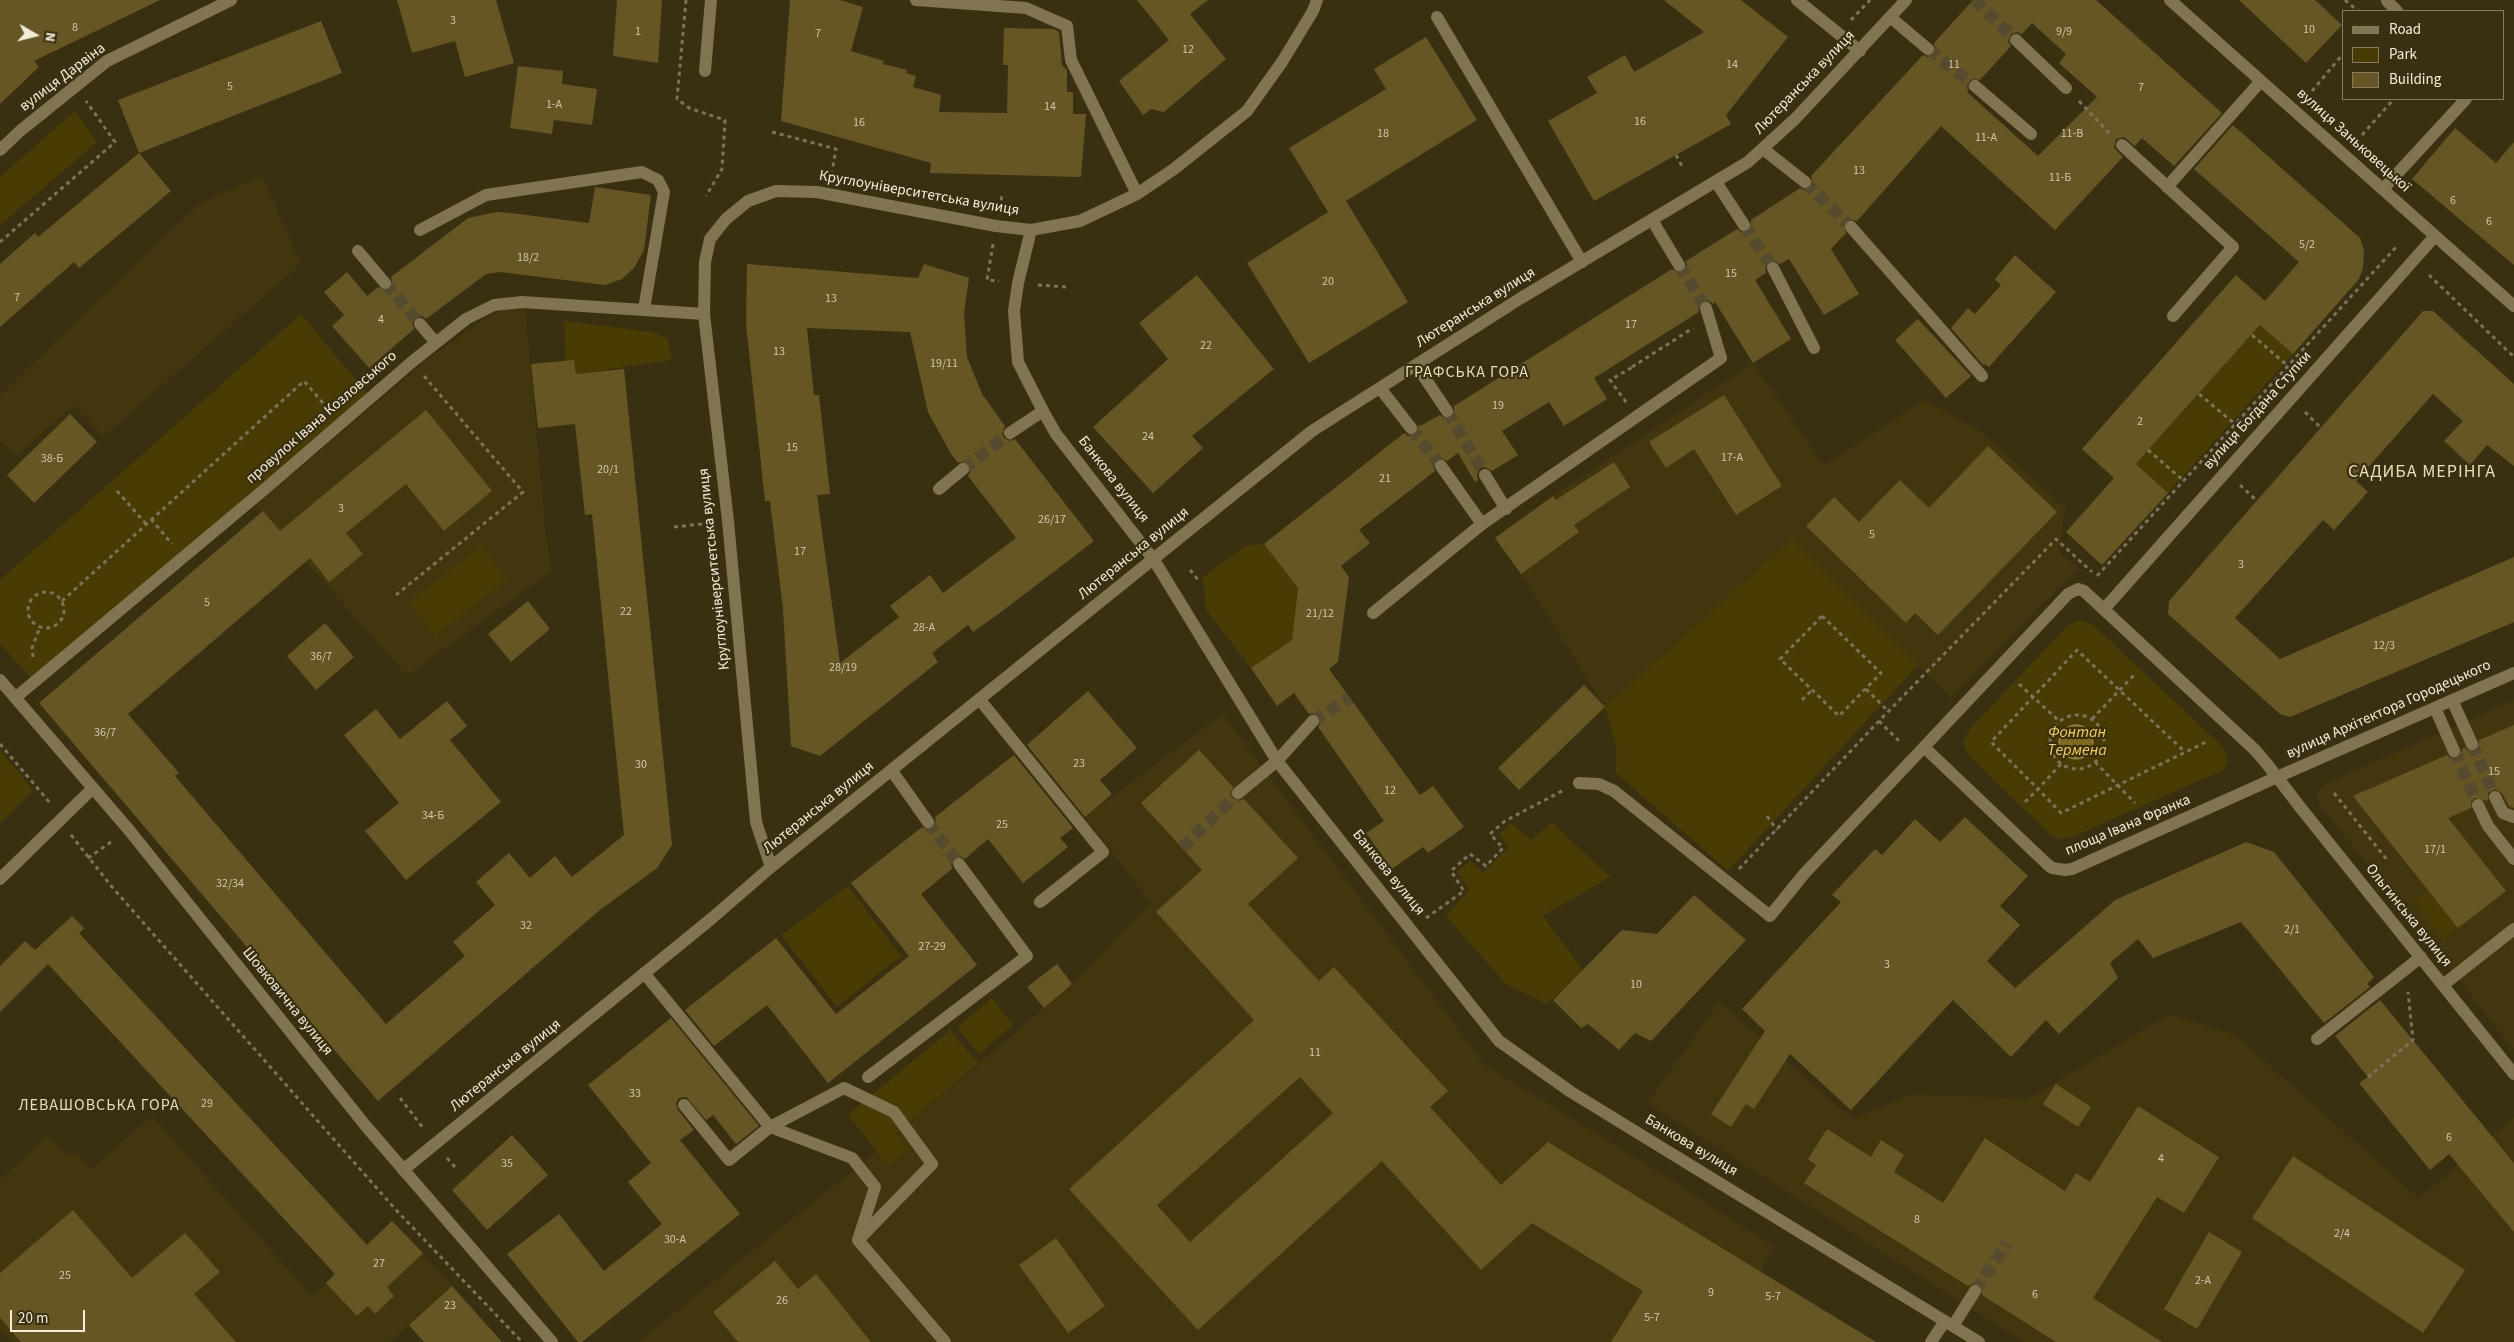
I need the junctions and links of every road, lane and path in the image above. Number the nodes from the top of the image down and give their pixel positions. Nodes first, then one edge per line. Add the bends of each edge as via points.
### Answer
1 (231, 0) edge
2 (686, 0) edge
3 (711, 0) edge
4 (916, 0) edge
5 (1317, 0) edge
6 (1797, 0) edge
7 (1870, 0) edge
8 (1906, 0) edge
9 (2170, 0) edge
10 (2345, 0) edge
11 (2386, 2) dead end
12 (2357, 10) edge
13 (2397, 10) edge
14 (1437, 17) dead end
15 (1890, 17) junction
16 (1839, 34) junction
17 (2016, 40) tunnel mouth
18 (1928, 49) tunnel mouth
19 (1860, 51) junction
20 (2342, 55) edge
21 (705, 70) dead end
22 (2261, 81) junction
23 (76, 86) junction
24 (1974, 86) tunnel mouth
25 (2066, 88) joint
26 (2312, 91) dead end
27 (2393, 100) edge
28 (2465, 100) edge
29 (772, 132) dead end
30 (2031, 134) dead end
31 (2362, 135) dead end
32 (2122, 145) joint
33 (1763, 149) junction
34 (0, 150) edge
35 (1676, 155) dead end
36 (1683, 168) dead end
37 (832, 171) dead end
38 (1716, 182) junction
39 (1805, 182) tunnel mouth
40 (2167, 187) junction
41 (2383, 189) junction
42 (1137, 194) junction
43 (706, 196) dead end
44 (1652, 220) junction
45 (1744, 225) tunnel mouth
46 (1851, 227) tunnel mouth
47 (420, 230) dead end
48 (1031, 230) junction
49 (2435, 236) junction
50 (0, 242) edge
51 (2397, 246) dead end
52 (358, 251) dead end
53 (1582, 262) junction
54 (1679, 265) tunnel mouth
55 (1773, 268) tunnel mouth
56 (2429, 275) dead end
57 (385, 283) tunnel mouth
58 (2514, 306) edge
59 (644, 310) junction
60 (1707, 313) joint
61 (704, 314) junction
62 (2173, 316) dead end
63 (420, 324) tunnel mouth
64 (2252, 334) dead end
65 (436, 343) junction
66 (1814, 348) dead end
67 (2514, 357) edge
68 (1416, 365) junction
69 (2288, 366) junction
70 (422, 373) dead end
71 (1982, 376) dead end
72 (1380, 388) junction
73 (2199, 394) dead end
74 (1043, 411) junction
75 (1446, 411) tunnel mouth
76 (2305, 412) dead end
77 (1636, 418) junction
78 (340, 422) junction
79 (2236, 424) junction
80 (2320, 426) dead end
81 (1411, 428) tunnel mouth
82 (1010, 433) tunnel mouth
83 (2148, 450) dead end
84 (1441, 466) tunnel mouth
85 (963, 469) tunnel mouth
86 (1486, 475) tunnel mouth
87 (2184, 481) junction
88 (2240, 485) dead end
89 (939, 489) dead end
90 (118, 491) dead end
91 (2256, 500) dead end
92 (1506, 509) junction
93 (151, 519) junction
94 (728, 521) junction
95 (146, 524) junction
96 (1482, 524) junction
97 (674, 527) dead end
98 (182, 557) junction
99 (1154, 560) junction
100 (1190, 570) dead end
101 (1200, 582) dead end
102 (396, 595) dead end
103 (62, 601) junction
104 (2105, 608) junction
105 (1374, 613) dead end
106 (40, 627) junction
107 (32, 648) dead end
108 (2136, 673) dead end
109 (2514, 673) edge
110 (0, 680) edge
111 (2019, 684) dead end
112 (1812, 690) junction
113 (1866, 690) junction
114 (2120, 690) junction
115 (2033, 697) junction
116 (15, 698) junction
117 (980, 700) junction
118 (1802, 700) dead end
119 (2452, 700) junction
120 (2435, 708) junction
121 (1888, 711) junction
122 (2092, 719) junction
123 (1313, 721) tunnel mouth
124 (2059, 722) junction
125 (2208, 741) dead end
126 (2472, 744) tunnel mouth
127 (1924, 747) junction
128 (2454, 751) tunnel mouth
129 (2186, 752) junction
130 (1278, 761) junction
131 (2095, 762) junction
132 (2061, 764) junction
133 (892, 771) junction
134 (2278, 778) junction
135 (1578, 783) joint
136 (2118, 785) junction
137 (93, 788) junction
138 (2038, 789) junction
139 (1238, 793) tunnel mouth
140 (2334, 793) dead end
141 (2495, 798) tunnel mouth
142 (2025, 802) dead end
143 (2135, 803) dead end
144 (2478, 805) tunnel mouth
145 (1767, 816) dead end
146 (2514, 817) edge
147 (928, 822) tunnel mouth
148 (1776, 830) junction
149 (2514, 859) edge
150 (2388, 861) dead end
151 (959, 864) tunnel mouth
152 (771, 867) junction
153 (0, 879) edge
154 (1728, 882) junction
155 (112, 887) dead end
156 (1040, 902) dead end
157 (1437, 910) dead end
158 (2514, 929) edge
159 (2421, 957) junction
160 (644, 973) junction
161 (2408, 985) dead end
162 (2443, 985) junction
163 (2317, 1039) dead end
164 (2514, 1074) edge
165 (2368, 1076) dead end
166 (868, 1077) dead end
167 (684, 1105) dead end
168 (770, 1127) junction
169 (404, 1170) junction
170 (858, 1240) junction
171 (1975, 1291) tunnel mouth
172 (1949, 1324) junction
173 (522, 1342) edge
174 (552, 1342) edge
175 (944, 1342) edge
176 (1931, 1342) edge
177 (1978, 1342) edge

1 - 23 street, вулиця Дарвіна via 107,61
2 - 43 path via 677,99 689,108 725,120 722,169
3 - 21 street
4 - 42 street via 1026,8 1067,26 1071,60
5 - 42 street, Круглоуніверситетська вулиця via 1282,62 1247,111
6 - 16 street
7 - 16 path
8 - 15 street, Лютеранська вулиця
9 - 22 street, вулиця Заньковецької
10 - 12 path
11 - 13 street
14 - 53 street
15 - 18 street
15 - 19 street, Лютеранська вулиця
16 - 19 street
17 - 25 street
19 - 33 street, Лютеранська вулиця
20 - 26 path
22 - 40 street
22 - 41 street, вулиця Заньковецької
23 - 34 street, вулиця Дарвіна
23 - 50 path via 115,142
24 - 30 street
25 - 32 path
27 - 31 path
28 - 41 street
29 - 37 path via 836,149
32 - 40 street
33 - 38 street, Лютеранська вулиця
33 - 39 street
35 - 36 path
38 - 44 street, Лютеранська вулиця
38 - 45 street
40 - 62 street via 2233,247
41 - 49 street, вулиця Заньковецької
42 - 48 street, Круглоуніверситетська вулиця via 1080,220
44 - 53 street, Лютеранська вулиця
44 - 54 street
46 - 71 street
47 - 59 street via 486,195 642,172 658,180 664,192
48 - 61 street, Круглоуніверситетська вулиця via 817,192 776,191 748,201 726,219 710,239 705,262
48 - 74 street, Банкова вулиця via 1014,311 1018,362
49 - 58 street, вулиця Заньковецької
49 - 104 street, вулиця Богдана Ступки
51 - 69 path
52 - 57 street
53 - 68 street, Лютеранська вулиця
55 - 66 street
56 - 67 path
59 - 61 street, провулок Івана Козловського
59 - 65 street, провулок Івана Козловського via 522,302 494,305 466,319
60 - 77 street via 1721,358
60 - 77 path via 1610,380
61 - 94 street, Круглоуніверситетська вулиця
63 - 65 street
64 - 69 path
65 - 78 street, провулок Івана Козловського
68 - 72 street, Лютеранська вулиця
68 - 75 street
69 - 79 path
70 - 102 path via 522,492
72 - 81 street
72 - 99 street, Лютеранська вулиця via 1312,431
73 - 79 path
74 - 82 street
74 - 99 street, Банкова вулиця via 1056,434
76 - 80 path
77 - 92 street
78 - 93 path via 304,381
78 - 98 street, провулок Івана Козловського
79 - 87 path
83 - 87 path
84 - 96 street
85 - 89 street
86 - 92 street
87 - 121 path via 2098,577 2056,540
88 - 91 path
90 - 95 path
92 - 96 street
93 - 95 path
93 - 98 path
94 - 97 path
94 - 152 street, Круглоуніверситетська вулиця via 756,822
95 - 103 path
96 - 105 street
98 - 116 street, провулок Івана Козловського
99 - 117 street, Лютеранська вулиця
99 - 130 street, Банкова вулиця
100 - 101 path
103 - 106 path via 62,619 52,627
103 - 106 path via 51,592 38,593 33,597 28,614
104 - 127 street via 2084,591 2068,594
104 - 134 street via 2252,748
106 - 107 path
108 - 114 path
109 - 119 street, вулиця Архітектора Городецького
110 - 116 street, Шовковична вулиця
111 - 115 path
112 - 113 path via 1839,716
112 - 113 path via 1780,659 1822,616 1881,674
112 - 118 path
113 - 121 path
114 - 115 path via 2078,650
114 - 122 path
114 - 129 path
115 - 124 path
115 - 138 path via 1991,742
116 - 137 street, Шовковична вулиця
117 - 133 street, Лютеранська вулиця
117 - 156 street via 1103,852
119 - 120 street, вулиця Архітектора Городецького
119 - 126 street
120 - 128 street
120 - 134 street, вулиця Архітектора Городецького
121 - 148 path
122 - 124 path via 2080,714
122 - 131 path via 2102,731 2104,741 2103,750
123 - 130 street
124 - 132 path via 2050,733 2049,743 2051,752
125 - 129 path
127 - 134 street, площа Івана Франка via 2047,864 2059,870 2072,869
127 - 154 street via 1804,874 1770,916
129 - 136 path
130 - 139 street
130 - 172 street, Банкова вулиця via 1499,1041 1571,1092
131 - 132 path via 2082,769
131 - 136 path
132 - 138 path
133 - 147 street
133 - 152 street, Лютеранська вулиця
134 - 159 street, Ольгинська вулиця
135 - 154 street via 1599,784 1614,790
135 - 157 path via 1534,804 1490,834 1503,848 1486,866 1470,854 1451,871 1464,891
136 - 138 path via 2062,813
136 - 143 path
137 - 153 street
137 - 169 street, Шовковична вулиця
138 - 142 path
140 - 150 path
141 - 146 street via 2503,813
144 - 149 street via 2488,826
145 - 148 path
148 - 154 path
151 - 166 street via 1027,956
152 - 160 street, Лютеранська вулиця
155 - 173 path via 396,1210
158 - 162 street
159 - 162 street, Ольгинська вулиця
159 - 163 street
160 - 168 street
160 - 169 street, Лютеранська вулиця
161 - 165 path via 2413,1040
162 - 164 street, Ольгинська вулиця
167 - 168 street via 729,1160
168 - 170 street via 852,1158 875,1187
168 - 170 street via 844,1088 894,1112 932,1164
169 - 174 street, Шовковична вулиця
170 - 175 street
171 - 172 street
172 - 176 street
172 - 177 street, Банкова вулиця

